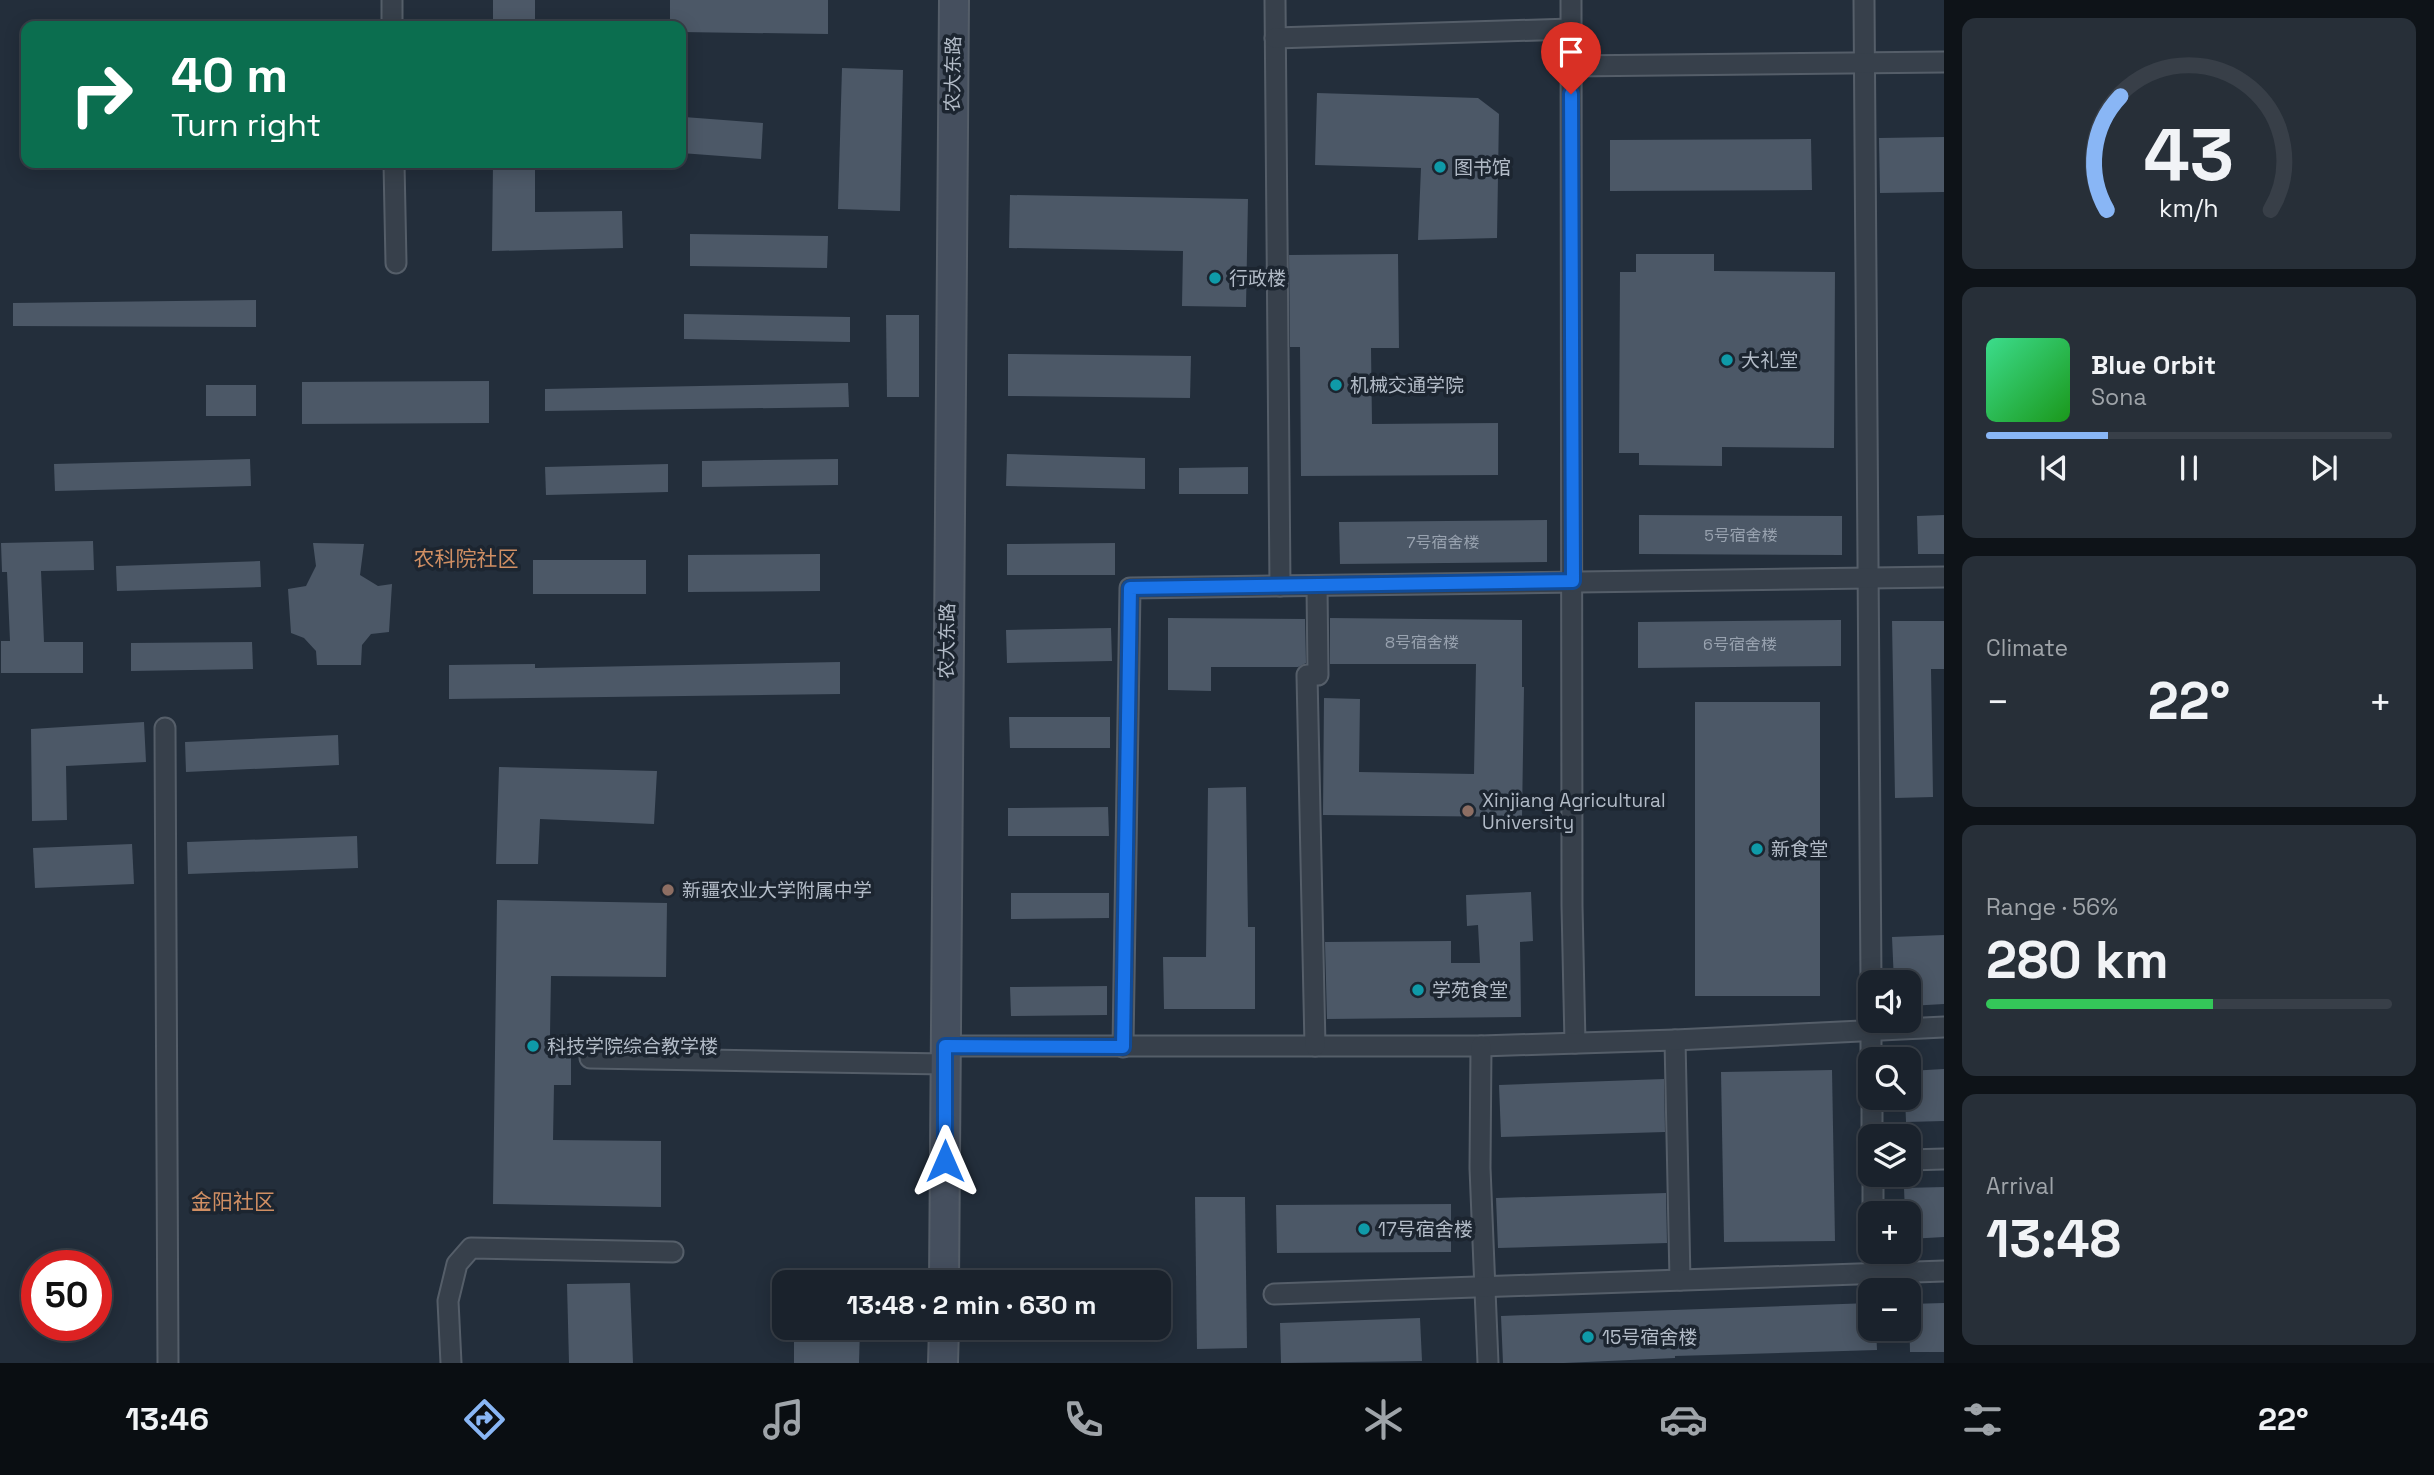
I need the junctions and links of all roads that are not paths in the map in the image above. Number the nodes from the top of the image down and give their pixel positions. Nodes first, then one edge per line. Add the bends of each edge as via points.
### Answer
1 (392, 0) edge
2 (954, 0) edge
3 (1275, 0) edge
4 (1571, 0) edge
5 (1864, 0) edge
6 (393, 21) edge
7 (1571, 29) junction
8 (1275, 38) junction
9 (1944, 62) edge
10 (1864, 63) junction
11 (1571, 66) junction
12 (394, 168) edge
13 (396, 263) dead end
14 (1944, 577) edge
15 (1868, 578) junction
16 (1573, 581) junction
17 (1280, 586) junction
18 (1317, 586) junction
19 (164, 728) dead end
20 (1871, 970) edge
21 (1858, 1026) edge
22 (1921, 1026) edge
23 (1944, 1027) edge
24 (1675, 1040) junction
25 (1575, 1043) junction
26 (1315, 1046) junction
27 (1481, 1046) junction
28 (1123, 1047) junction
29 (945, 1055) junction
30 (590, 1058) dead end
31 (1944, 1158) edge
32 (1921, 1159) edge
33 (673, 1252) dead end
34 (1874, 1264) edge
35 (944, 1270) edge
36 (1944, 1271) edge
37 (1874, 1274) junction
38 (1680, 1280) junction
39 (1485, 1287) junction
40 (1274, 1294) dead end
41 (944, 1340) edge
42 (168, 1363) edge
43 (451, 1363) edge
44 (943, 1363) edge
45 (1488, 1363) edge

1 - 6 street
2 - 29 main road, 农大东路
3 - 8 street
4 - 7 street
5 - 10 street
7 - 8 street
7 - 11 street
8 - 17 street
9 - 10 street
10 - 11 street
10 - 15 street
11 - 16 street
12 - 13 street
14 - 15 street
15 - 16 street
15 - 20 street
16 - 18 street
16 - 25 street
17 - 18 street
17 - 28 street via 1130,588
18 - 26 street via 1318,675 1307,675
19 - 42 street
21 - 24 street
22 - 23 street
24 - 25 street
24 - 38 street
25 - 27 street
26 - 27 street
26 - 28 street
27 - 39 street
28 - 29 street
29 - 30 street
29 - 35 main road, 农大东路
31 - 32 street
33 - 43 street via 471,1248 457,1264 448,1301
34 - 37 street
36 - 37 street
37 - 38 street
38 - 39 street
39 - 40 street
39 - 45 street
41 - 44 main road

